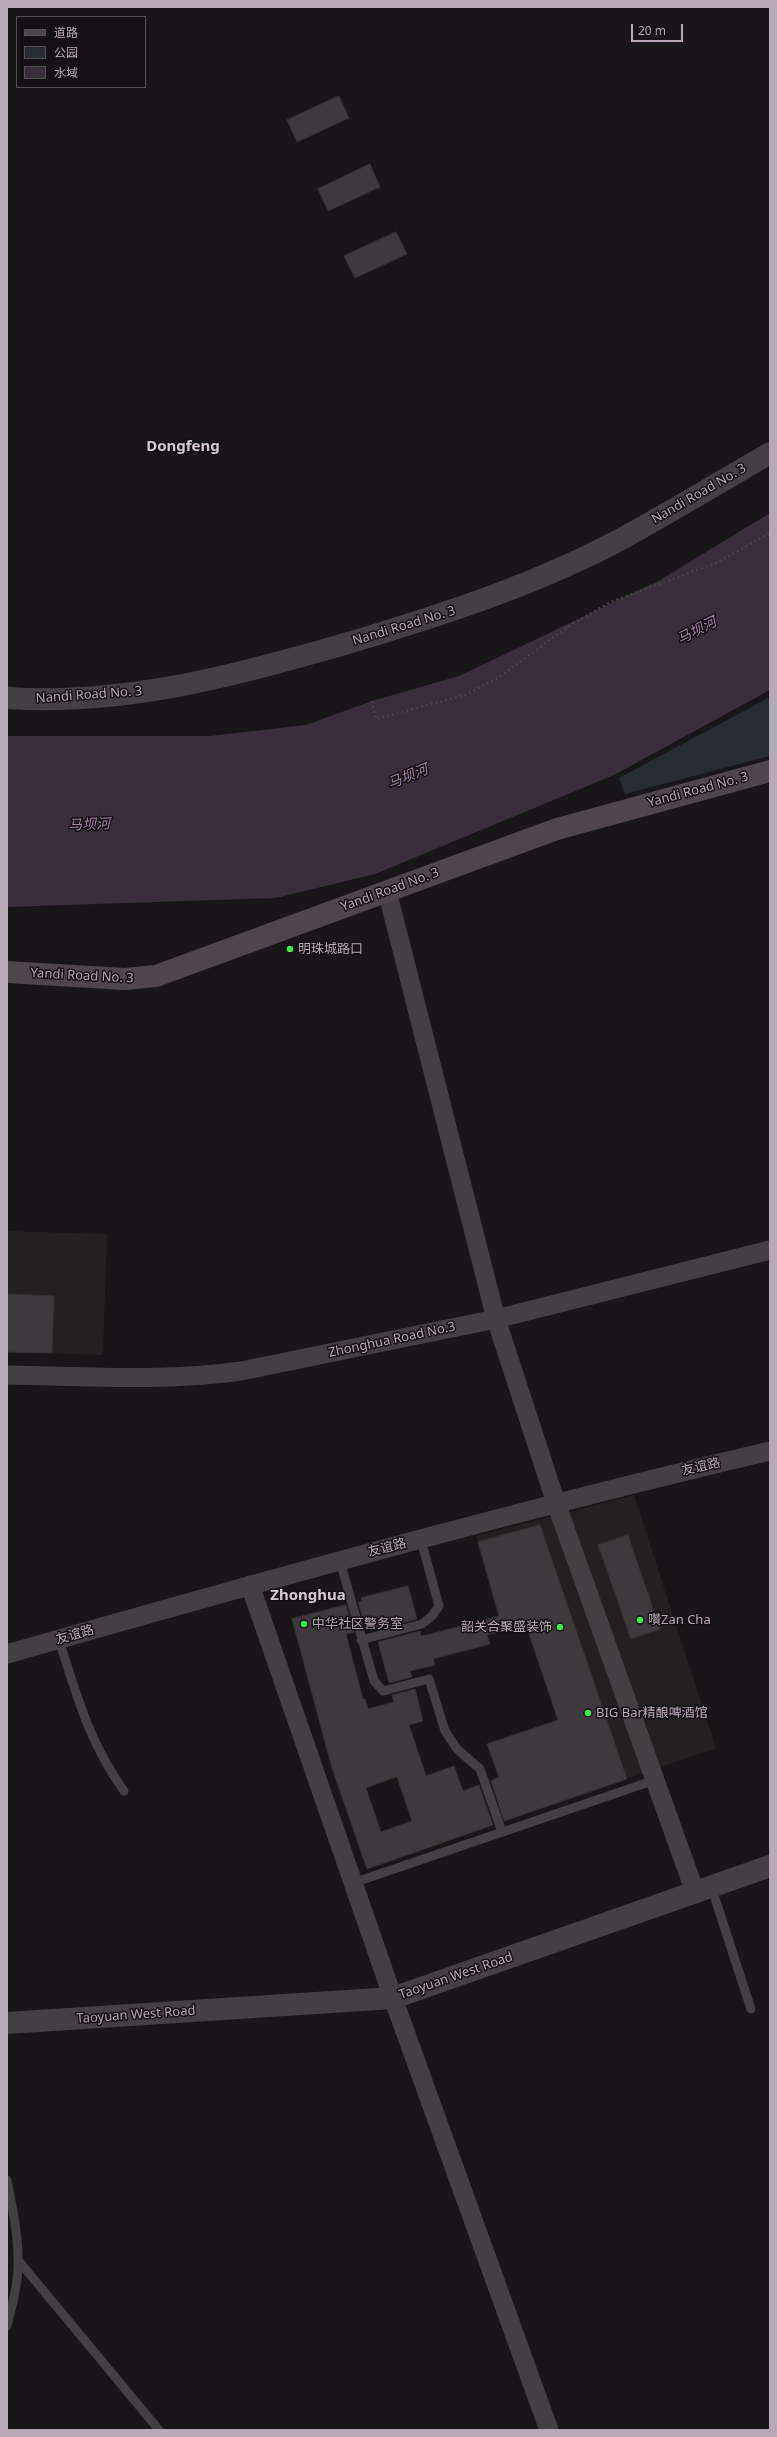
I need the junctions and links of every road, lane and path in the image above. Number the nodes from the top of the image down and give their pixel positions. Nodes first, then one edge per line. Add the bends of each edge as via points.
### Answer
1 (770, 452) edge
2 (770, 532) edge
3 (7, 698) edge
4 (372, 701) dead end
5 (770, 771) edge
6 (387, 891) junction
7 (7, 972) edge
8 (770, 1250) edge
9 (496, 1319) junction
10 (7, 1375) edge
11 (770, 1451) edge
12 (556, 1503) junction
13 (421, 1540) junction
14 (340, 1560) junction
15 (250, 1585) junction
16 (59, 1640) junction
17 (361, 1640) junction
18 (7, 1654) edge
19 (655, 1780) junction
20 (124, 1790) dead end
21 (502, 1832) junction
22 (770, 1866) edge
23 (353, 1883) junction
24 (703, 1889) junction
25 (393, 1998) junction
26 (751, 2009) dead end
27 (7, 2023) edge
28 (7, 2180) edge
29 (18, 2260) junction
30 (7, 2326) edge
31 (159, 2430) edge
32 (549, 2430) edge

1 - 3 street, Nandi Road No. 3 via 624,537 543,576 468,606 261,669 194,683 110,696 39,700
2 - 4 path via 716,562 611,602 572,624 498,678 465,695 376,719
5 - 6 main road, Yandi Road No. 3 via 557,829
6 - 7 main road, Yandi Road No. 3 via 156,976 124,979
6 - 9 street
8 - 9 street, Zhonghua Road No.3
9 - 10 street, Zhonghua Road No.3 via 248,1370 206,1376
9 - 12 street
11 - 12 street, 友谊路
12 - 13 street, 友谊路
12 - 19 street
13 - 14 street, 友谊路
13 - 17 lane via 438,1606 432,1616 422,1624
14 - 15 street, 友谊路
14 - 17 lane
15 - 16 street, 友谊路
15 - 23 street
16 - 18 street, 友谊路
16 - 20 lane via 99,1754
17 - 21 lane via 374,1680 383,1691 429,1679 445,1731 457,1749 480,1769
19 - 21 lane
19 - 24 street
21 - 23 lane
22 - 24 street, Taoyuan West Road
23 - 25 street
24 - 25 street, Taoyuan West Road
24 - 26 lane
25 - 27 street, Taoyuan West Road
25 - 32 street
28 - 29 lane
29 - 30 lane
29 - 31 lane

